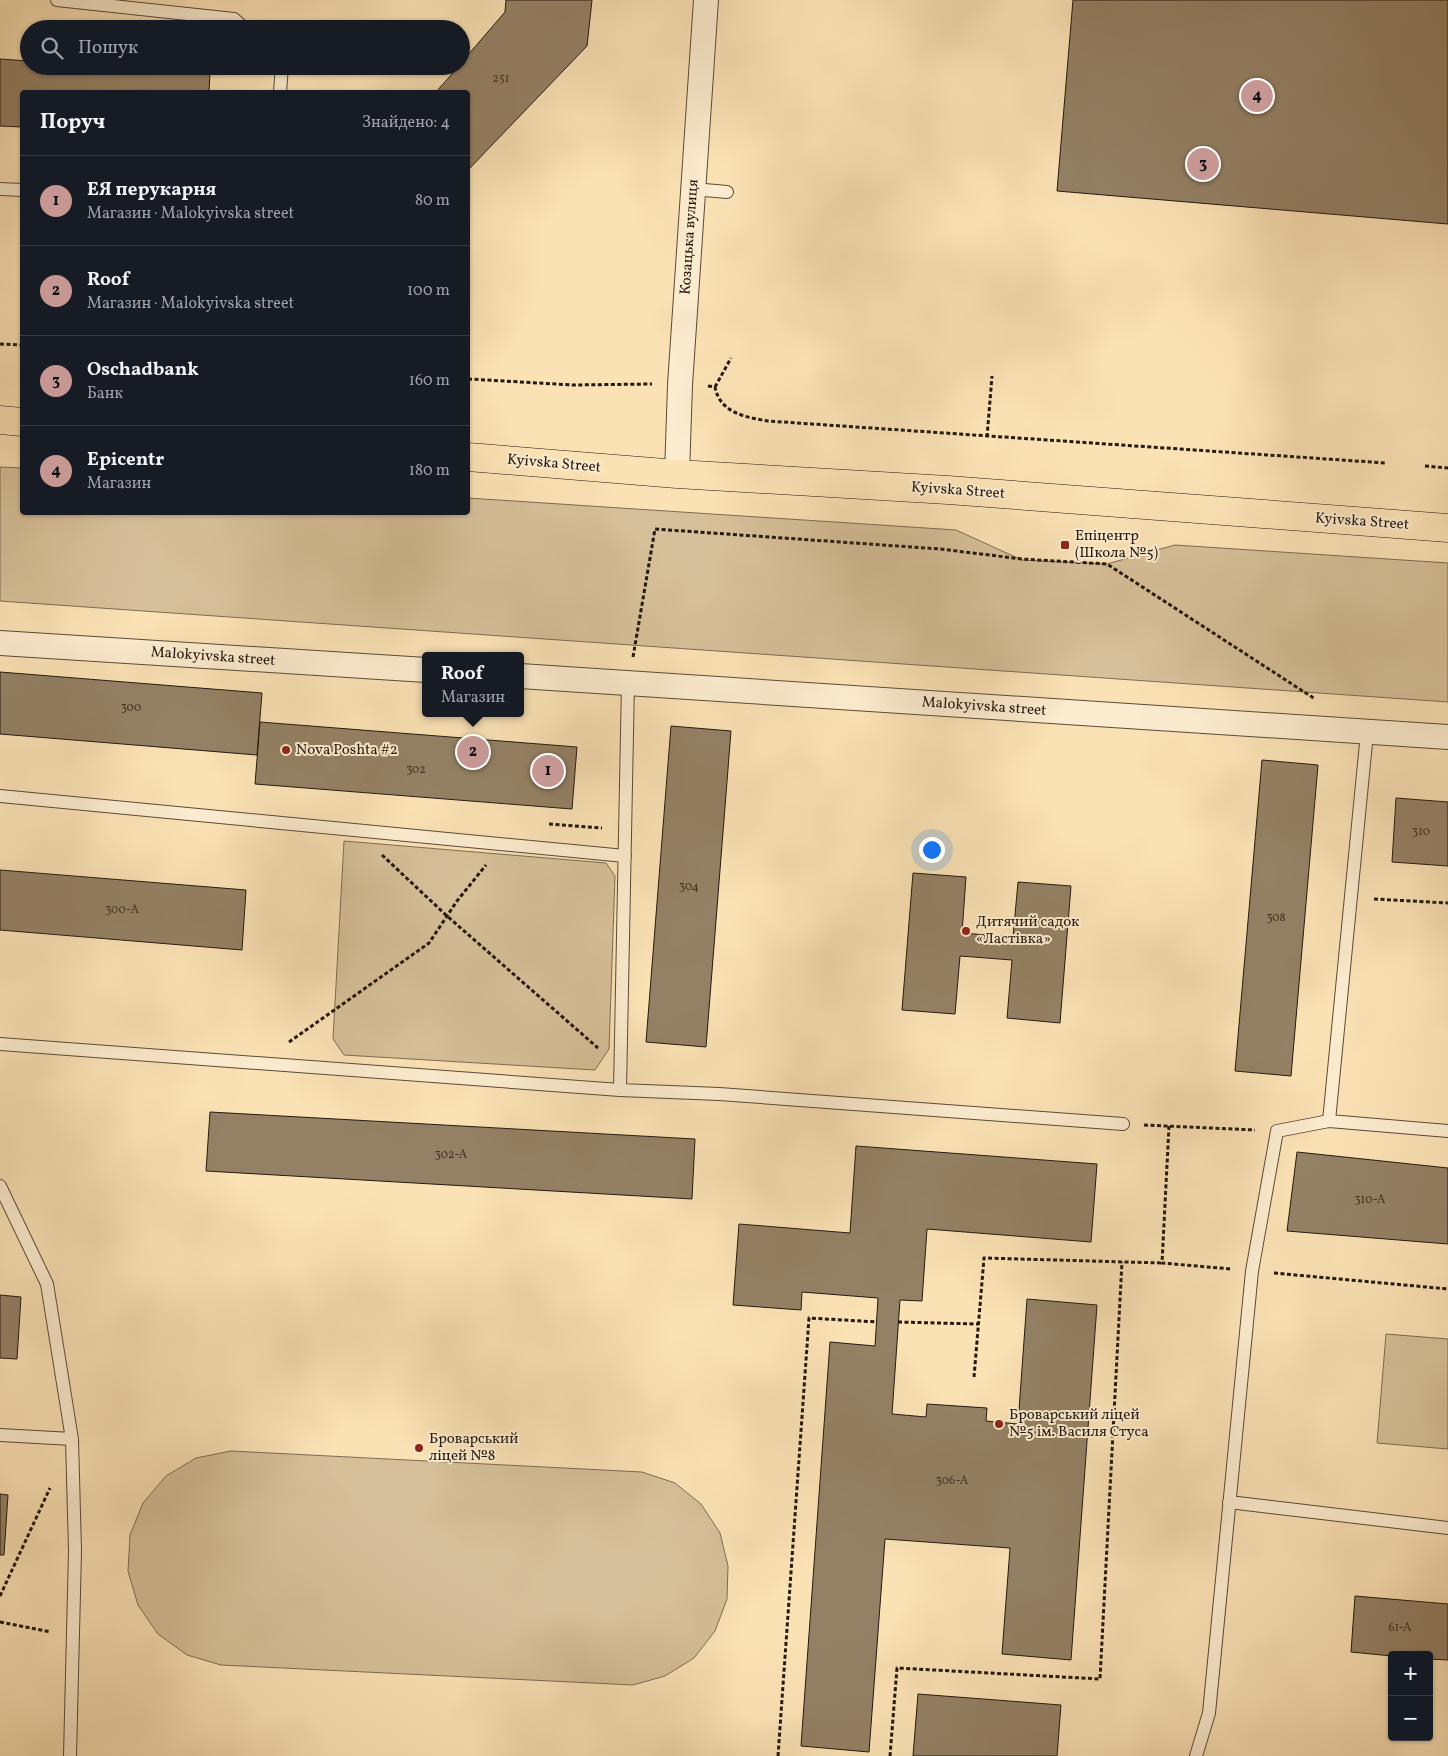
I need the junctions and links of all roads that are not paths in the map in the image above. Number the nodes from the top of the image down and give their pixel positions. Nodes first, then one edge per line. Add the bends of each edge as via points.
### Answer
1 (57, 0) edge
2 (706, 0) edge
3 (235, 20) edge
4 (281, 75) edge
5 (280, 90) edge
6 (0, 189) edge
7 (693, 189) junction
8 (20, 190) edge
9 (727, 192) dead end
10 (0, 420) edge
11 (20, 422) edge
12 (470, 457) edge
13 (677, 474) junction
14 (1448, 528) edge
15 (0, 643) edge
16 (422, 670) edge
17 (524, 676) edge
18 (628, 682) junction
19 (1367, 733) junction
20 (1448, 737) edge
21 (0, 796) edge
22 (625, 856) junction
23 (0, 1044) edge
24 (620, 1090) junction
25 (1329, 1121) junction
26 (1123, 1124) road end
27 (1448, 1131) edge
28 (0, 1186) edge
29 (0, 1435) edge
30 (72, 1439) junction
31 (1229, 1502) junction
32 (1448, 1528) edge
33 (70, 1756) edge
34 (1196, 1756) edge

1 - 3 lane
2 - 7 street, Козацька вулиця
4 - 5 lane
6 - 8 lane
7 - 9 lane
7 - 13 street, Козацька вулиця
10 - 11 main road
12 - 13 main road, Kyivska Street
13 - 14 main road, Kyivska Street via 948,490
15 - 16 street, Malokyivska street
17 - 18 street, Malokyivska street
18 - 19 street, Malokyivska street
18 - 22 lane
19 - 20 street, Malokyivska street
19 - 25 lane
21 - 22 lane
22 - 24 lane
23 - 24 lane
24 - 26 lane via 719,1094
25 - 27 lane
25 - 31 lane via 1277,1131 1252,1271
28 - 30 lane via 47,1284
29 - 30 lane
30 - 33 lane via 76,1551
31 - 32 lane
31 - 34 lane via 1209,1713

